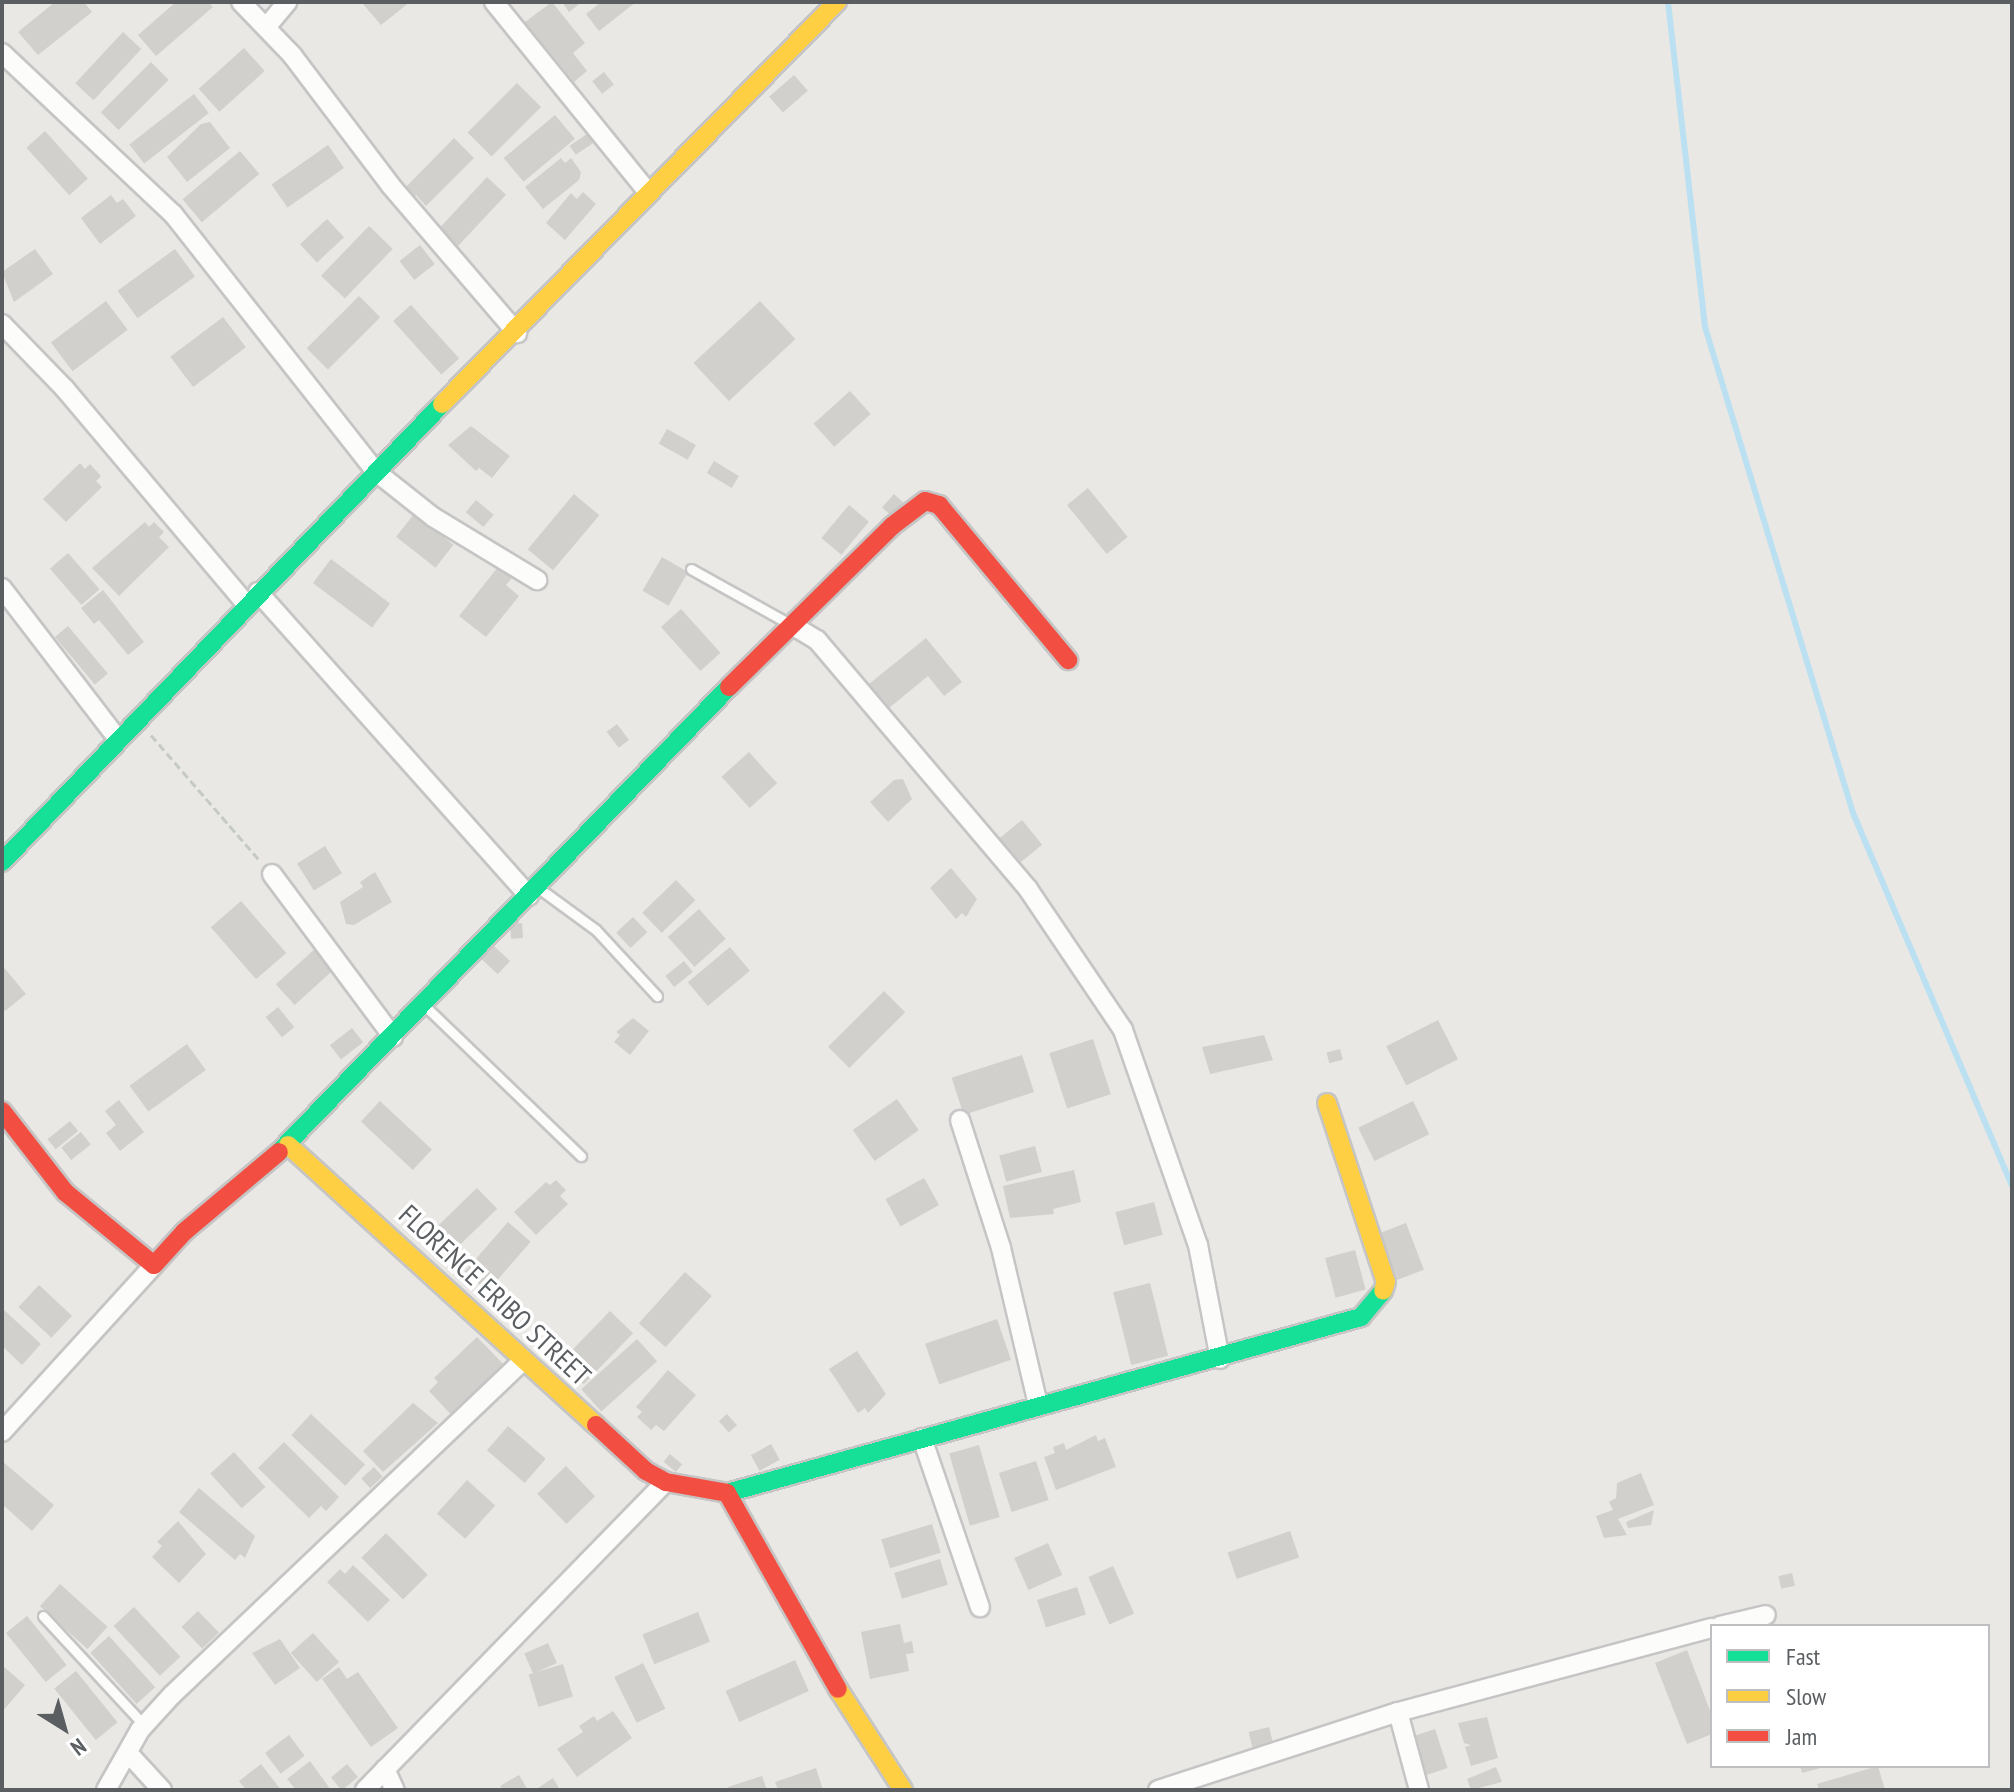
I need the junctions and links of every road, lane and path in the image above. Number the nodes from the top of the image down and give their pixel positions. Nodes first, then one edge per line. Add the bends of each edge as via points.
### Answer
1 (241, 2) edge
2 (287, 2) edge
3 (494, 2) edge
4 (837, 2) edge
5 (268, 25) junction
6 (2, 53) edge
7 (647, 191) junction
8 (2, 324) edge
9 (517, 333) junction
10 (375, 471) junction
11 (691, 569) dead end
12 (537, 580) dead end
13 (2, 588) edge
14 (252, 598) junction
15 (792, 625) junction
16 (1068, 660) dead end
17 (138, 719) junction
18 (118, 739) junction
19 (2, 862) edge
20 (272, 874) joint
21 (533, 891) junction
22 (657, 996) dead end
23 (424, 1004) junction
24 (393, 1037) junction
25 (1327, 1103) dead end
26 (2, 1111) edge
27 (960, 1120) dead end
28 (288, 1145) junction
29 (581, 1156) dead end
30 (154, 1265) junction
31 (1220, 1359) junction
32 (524, 1360) junction
33 (1038, 1405) junction
34 (2, 1432) edge
35 (922, 1438) junction
36 (666, 1482) junction
37 (727, 1493) junction
38 (980, 1607) dead end
39 (1766, 1615) dead end
40 (43, 1616) dead end
41 (1728, 1624) edge
42 (1710, 1629) edge
43 (1398, 1712) junction
44 (144, 1725) junction
45 (129, 1754) junction
46 (385, 1769) junction
47 (106, 1790) edge
48 (162, 1790) edge
49 (365, 1790) edge
50 (395, 1790) edge
51 (903, 1790) edge
52 (1158, 1790) edge
53 (1419, 1790) edge

1 - 5 street
2 - 5 street
3 - 7 street
4 - 7 street
5 - 9 street via 391,186
6 - 10 street via 173,214
7 - 9 street
8 - 14 street
9 - 10 street
10 - 12 street via 433,517
10 - 14 street
11 - 15 lane
13 - 18 street
14 - 17 street
14 - 21 street
15 - 16 street via 925,501 939,505
15 - 21 street
15 - 31 street via 817,640 1028,889 1123,1030 1198,1245
17 - 18 street
17 - 20 path
18 - 19 street
20 - 24 street
21 - 22 lane via 596,930
21 - 23 street
23 - 24 street
23 - 29 lane
24 - 28 street
25 - 31 street via 1330,1127 1386,1282 1381,1300 1361,1317
26 - 30 street via 65,1192
27 - 33 street via 1001,1248
28 - 30 street via 184,1232
28 - 32 street, FLORENCE ERIBO STREET
30 - 34 street
31 - 33 street
32 - 36 street, FLORENCE ERIBO STREET via 646,1471
32 - 44 street via 264,1604
33 - 35 street
35 - 37 street
35 - 38 street
36 - 37 street
36 - 46 street
37 - 51 street via 824,1668
39 - 41 street
40 - 44 lane
42 - 43 street
43 - 52 street
43 - 53 street
44 - 45 street
45 - 47 street
45 - 48 street
46 - 49 street
46 - 50 street

